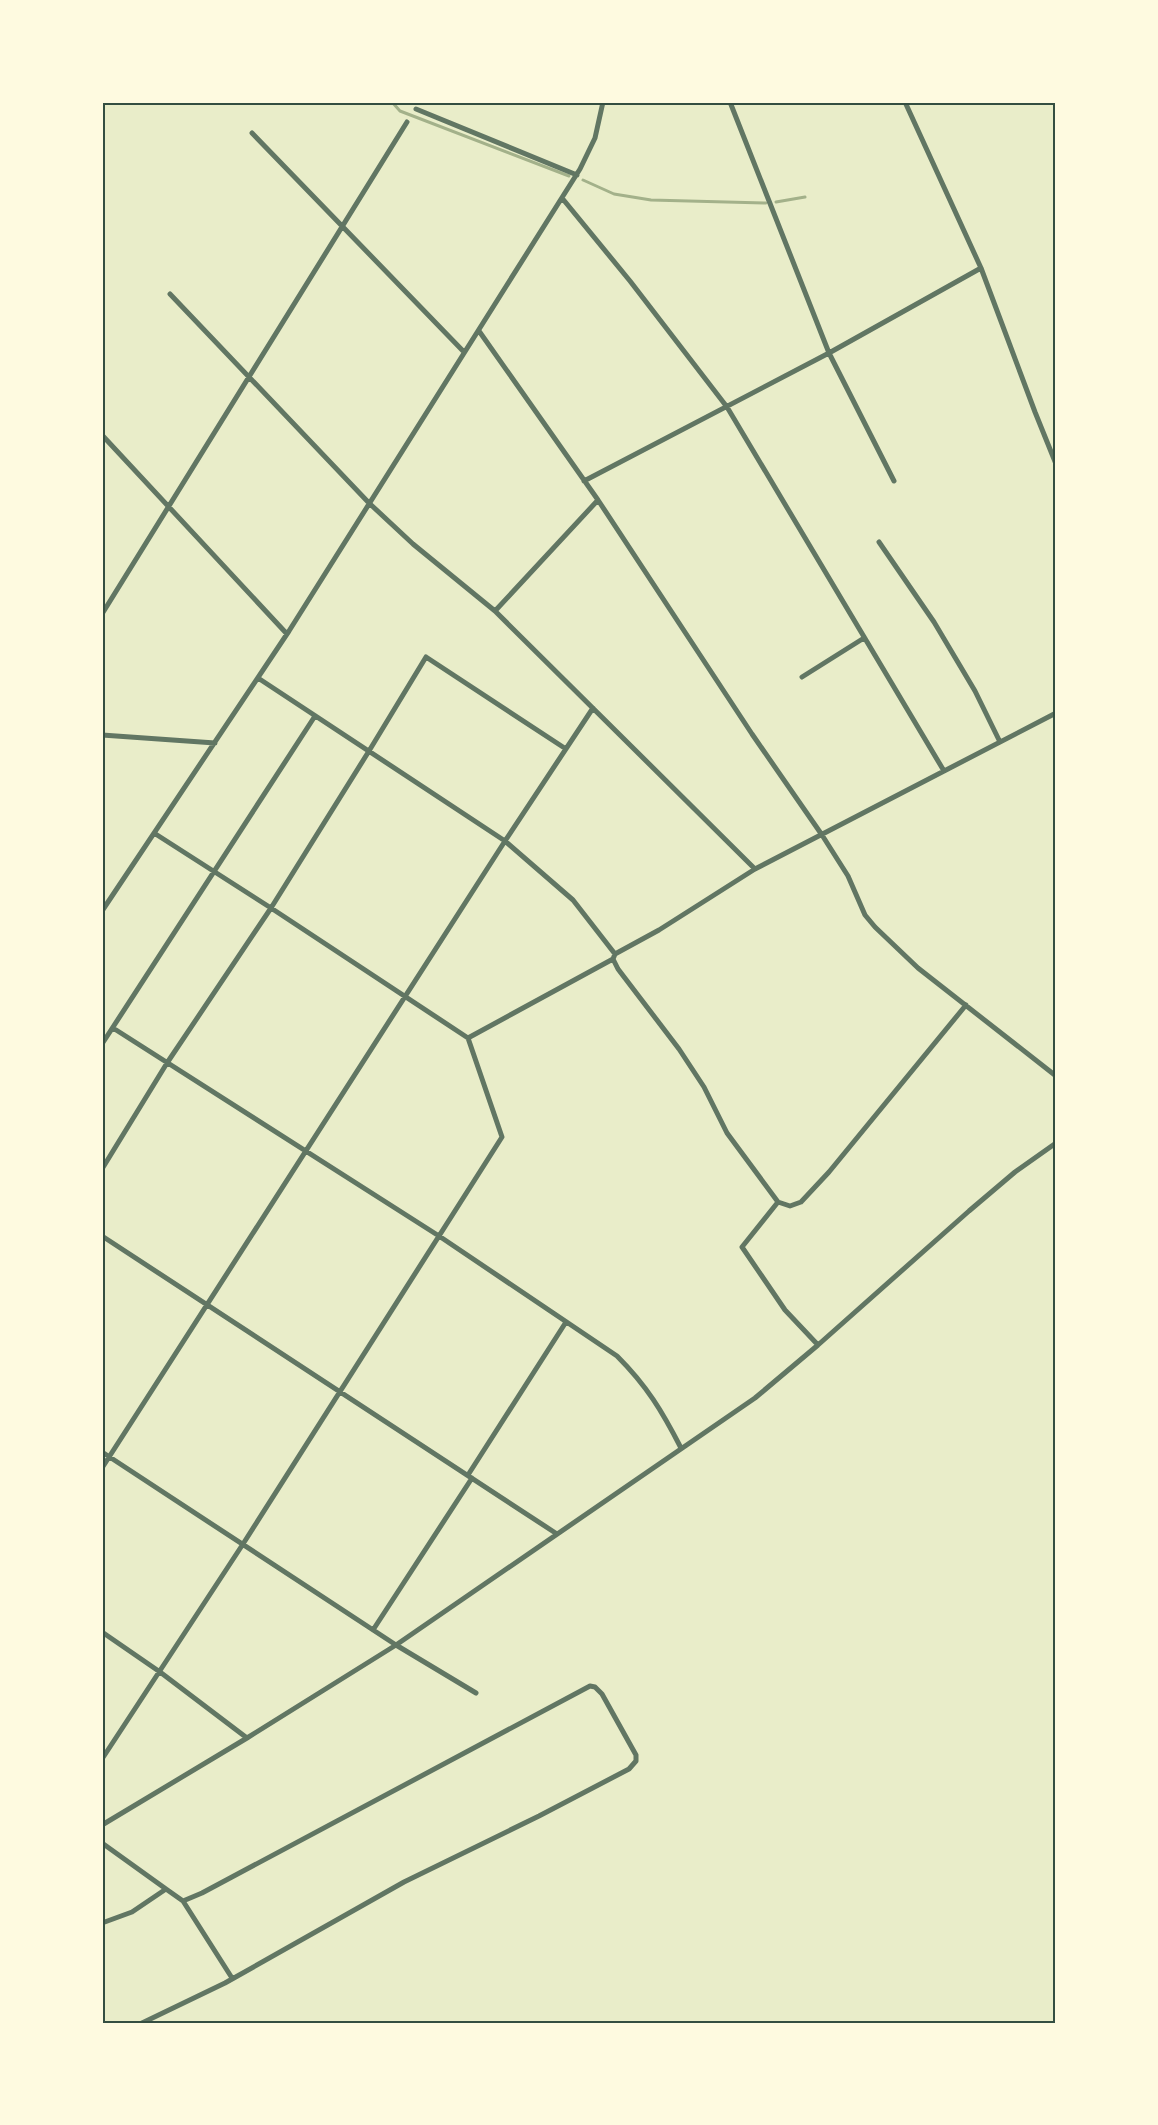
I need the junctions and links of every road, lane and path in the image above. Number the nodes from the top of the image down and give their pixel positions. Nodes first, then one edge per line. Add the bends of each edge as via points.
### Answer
1 (603, 102) edge
2 (730, 102) edge
3 (905, 102) edge
4 (416, 109) dead end
5 (407, 122) dead end
6 (252, 133) dead end
7 (577, 175) junction
8 (562, 198) junction
9 (342, 226) junction
10 (981, 268) junction
11 (170, 294) dead end
12 (479, 332) junction
13 (464, 352) junction
14 (829, 353) junction
15 (249, 376) junction
16 (727, 407) junction
17 (102, 435) edge
18 (1056, 464) edge
19 (584, 481) junction
20 (894, 481) dead end
21 (598, 500) junction
22 (369, 503) junction
23 (168, 508) junction
24 (879, 542) dead end
25 (495, 611) junction
26 (102, 614) edge
27 (287, 634) junction
28 (864, 638) junction
29 (802, 677) dead end
30 (258, 678) junction
31 (592, 708) junction
32 (1056, 713) edge
33 (315, 716) junction
34 (102, 735) edge
35 (1000, 742) junction
36 (215, 743) junction
37 (566, 749) junction
38 (369, 751) junction
39 (944, 771) junction
40 (154, 833) junction
41 (822, 835) junction
42 (505, 841) junction
43 (755, 869) junction
44 (214, 871) junction
45 (271, 908) junction
46 (102, 911) edge
47 (614, 957) junction
48 (405, 996) junction
49 (966, 1005) junction
50 (112, 1028) junction
51 (468, 1038) junction
52 (102, 1044) edge
53 (167, 1063) junction
54 (1056, 1076) edge
55 (1056, 1143) edge
56 (306, 1151) junction
57 (102, 1169) edge
58 (778, 1202) junction
59 (102, 1236) edge
60 (439, 1236) junction
61 (207, 1305) junction
62 (566, 1322) junction
63 (818, 1345) junction
64 (340, 1392) junction
65 (681, 1448) junction
66 (102, 1452) edge
67 (109, 1457) junction
68 (102, 1468) edge
69 (470, 1477) junction
70 (557, 1534) junction
71 (243, 1544) junction
72 (373, 1630) junction
73 (102, 1632) edge
74 (396, 1645) junction
75 (160, 1672) junction
76 (476, 1693) dead end
77 (248, 1738) junction
78 (102, 1759) edge
79 (102, 1825) edge
80 (102, 1843) edge
81 (166, 1889) junction
82 (183, 1900) junction
83 (102, 1923) edge
84 (232, 1978) junction
85 (142, 2023) edge

1 - 7 street via 595,138
2 - 14 street
3 - 10 street
4 - 7 street
5 - 9 street
6 - 9 street
7 - 8 street
8 - 12 street
8 - 16 street
9 - 13 street
9 - 15 street
10 - 14 street
10 - 18 street
11 - 15 street
12 - 13 street
12 - 19 street
13 - 22 street
14 - 16 street
14 - 20 street
15 - 22 street
15 - 23 street
16 - 19 street
16 - 28 street
17 - 23 street
19 - 21 street
21 - 25 street
21 - 41 street
22 - 25 street
22 - 27 street
23 - 26 street
23 - 27 street
24 - 35 street via 934,622
25 - 31 street
27 - 30 street
28 - 29 street
28 - 39 street
30 - 33 street
30 - 36 street
31 - 37 street
31 - 43 street
32 - 35 street
33 - 38 street
33 - 44 street
34 - 36 street
35 - 39 street
36 - 40 street
37 - 38 street via 426,657
37 - 42 street
38 - 42 street
38 - 45 street
39 - 41 street
40 - 44 street
40 - 46 street
41 - 43 street
41 - 49 street via 875,927 918,968
42 - 47 street via 573,900
42 - 48 street
43 - 47 street
44 - 45 street
44 - 50 street
45 - 48 street
45 - 53 street
47 - 51 street
47 - 58 street via 618,969 704,1087 727,1133
48 - 51 street
48 - 56 street
49 - 54 street
49 - 58 street via 801,1202 790,1206
50 - 52 street
50 - 53 street
51 - 60 street via 502,1137
53 - 56 street
53 - 57 street
55 - 63 street via 969,1211
56 - 60 street
56 - 61 street
58 - 63 street via 742,1247 785,1310
59 - 61 street
60 - 62 street
60 - 64 street
61 - 64 street
61 - 67 street
62 - 65 street via 617,1356 640,1379
62 - 69 street
63 - 65 street via 755,1398
64 - 69 street
64 - 71 street
65 - 70 street
66 - 67 street
67 - 68 street
67 - 71 street
69 - 70 street
69 - 72 street
70 - 74 street
71 - 72 street
71 - 75 street
72 - 74 street
73 - 75 street
74 - 76 street
74 - 77 street
75 - 77 street
75 - 78 street
77 - 79 street
80 - 81 street
81 - 82 street
81 - 83 street via 132,1911
82 - 84 street
82 - 84 street via 590,1686 602,1694 636,1755 629,1769 404,1882
84 - 85 street

